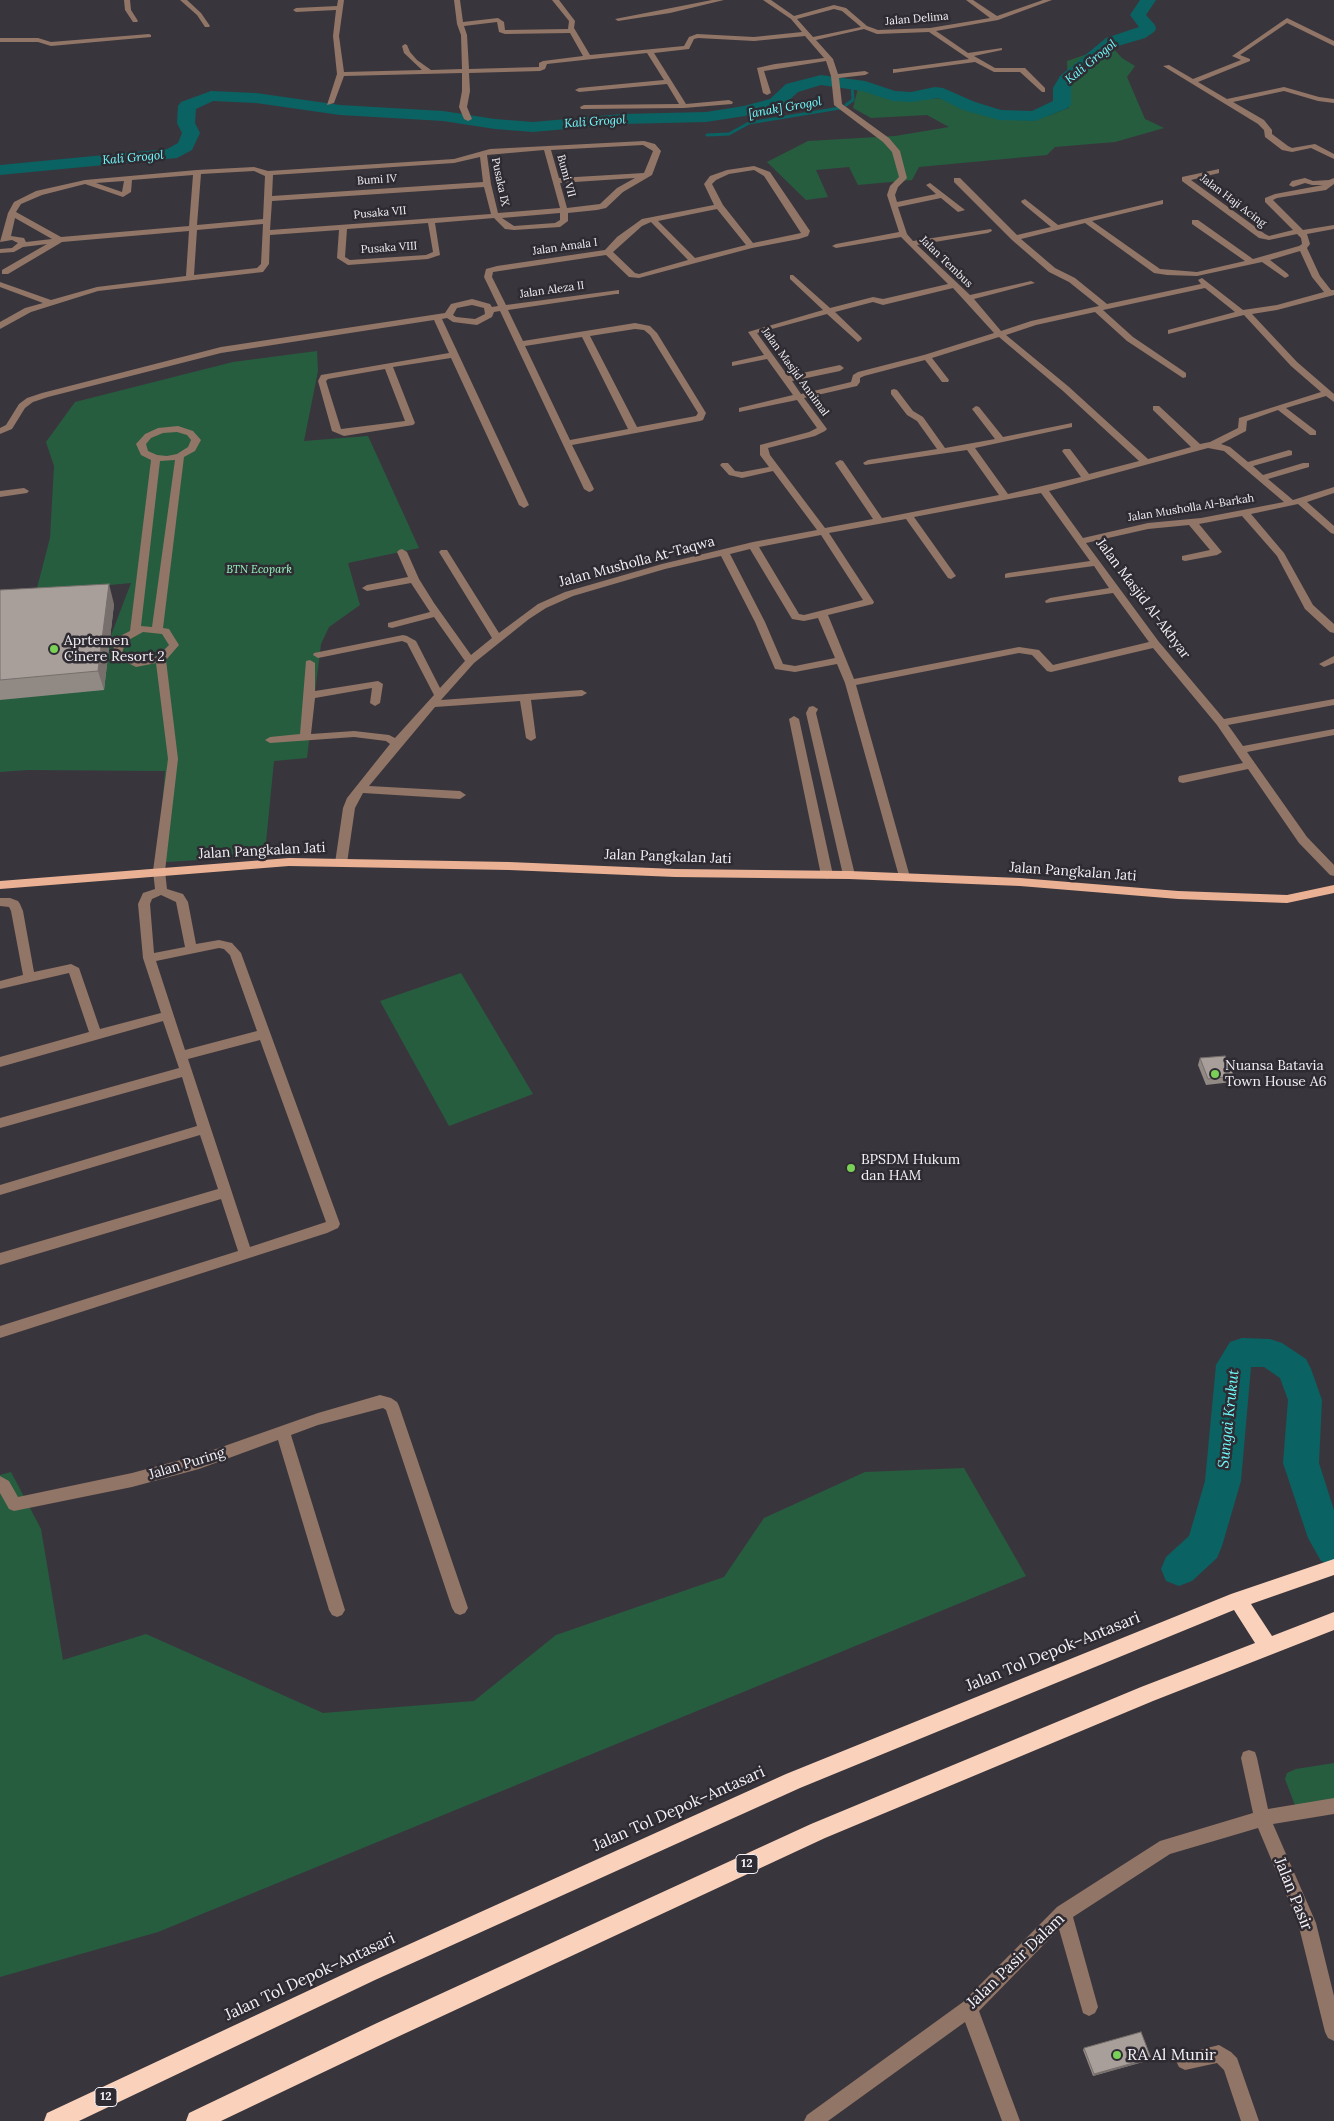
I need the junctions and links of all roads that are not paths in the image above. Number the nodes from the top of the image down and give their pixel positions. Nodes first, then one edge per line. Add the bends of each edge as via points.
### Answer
1 (126, 0) edge
2 (182, 0) edge
3 (457, 0) edge
4 (555, 0) edge
5 (721, 0) edge
6 (766, 0) edge
7 (828, 0) edge
8 (969, 0) edge
9 (1049, 0) edge
10 (341, 4) edge
11 (834, 7) junction
12 (296, 10) dead end
13 (618, 18) dead end
14 (793, 18) junction
15 (996, 19) junction
16 (135, 20) dead end
17 (460, 24) junction
18 (207, 26) dead end
19 (861, 29) dead end
20 (572, 30) junction
21 (930, 30) junction
22 (149, 36) dead end
23 (808, 36) junction
24 (0, 40) edge
25 (1334, 44) edge
26 (405, 46) dead end
27 (1000, 49) dead end
28 (649, 51) junction
29 (967, 55) junction
30 (588, 58) junction
31 (829, 59) junction
32 (975, 60) junction
33 (1167, 66) dead end
34 (465, 71) junction
35 (896, 71) dead end
36 (430, 72) junction
37 (866, 73) dead end
38 (341, 74) junction
39 (835, 78) junction
40 (1193, 81) junction
41 (668, 82) junction
42 (579, 90) dead end
43 (1042, 90) dead end
44 (767, 93) dead end
45 (1318, 99) junction
46 (1334, 100) edge
47 (1227, 101) junction
48 (729, 102) dead end
49 (330, 103) dead end
50 (684, 106) junction
51 (584, 107) dead end
52 (1334, 108) edge
53 (468, 118) dead end
54 (547, 148) junction
55 (483, 153) junction
56 (1333, 155) edge
57 (1216, 171) dead end
58 (197, 172) junction
59 (268, 173) junction
60 (645, 175) junction
61 (128, 178) junction
62 (957, 180) dead end
63 (556, 181) junction
64 (1333, 181) edge
65 (85, 182) junction
66 (487, 184) junction
67 (930, 184) dead end
68 (1293, 185) dead end
69 (942, 195) junction
70 (268, 199) junction
71 (1025, 201) dead end
72 (1160, 202) dead end
73 (895, 205) junction
74 (719, 206) junction
75 (564, 210) junction
76 (703, 210) junction
77 (961, 210) dead end
78 (12, 213) junction
79 (495, 215) junction
80 (727, 216) junction
81 (431, 220) junction
82 (652, 220) junction
83 (1086, 220) junction
84 (267, 221) junction
85 (1194, 222) dead end
86 (194, 227) junction
87 (343, 227) junction
88 (1334, 227) edge
89 (1057, 228) junction
90 (988, 231) dead end
91 (138, 232) junction
92 (1300, 232) junction
93 (266, 233) junction
94 (903, 234) junction
95 (91, 236) junction
96 (1015, 238) junction
97 (3, 239) edge
98 (60, 240) junction
99 (911, 244) junction
100 (21, 245) junction
101 (750, 246) junction
102 (836, 246) dead end
103 (1302, 248) junction
104 (4, 251) edge
105 (608, 252) junction
106 (1264, 259) junction
107 (693, 261) junction
108 (1252, 262) junction
109 (3, 274) edge
110 (1197, 274) junction
111 (1285, 276) dead end
112 (190, 277) junction
113 (793, 277) dead end
114 (1031, 283) dead end
115 (0, 284) edge
116 (954, 285) junction
117 (1206, 285) junction
118 (0, 290) edge
119 (616, 292) dead end
120 (1332, 293) edge
121 (968, 298) junction
122 (45, 304) junction
123 (1104, 306) junction
124 (503, 308) junction
125 (1095, 308) junction
126 (490, 310) junction
127 (830, 311) junction
128 (1244, 312) junction
129 (450, 315) junction
130 (438, 318) junction
131 (0, 326) edge
132 (1171, 332) dead end
133 (999, 333) junction
134 (585, 334) junction
135 (858, 340) dead end
136 (521, 344) junction
137 (455, 355) junction
138 (769, 356) junction
139 (926, 357) junction
140 (735, 364) dead end
141 (388, 365) junction
142 (840, 368) dead end
143 (1183, 375) dead end
144 (787, 379) junction
145 (945, 380) dead end
146 (894, 392) dead end
147 (1331, 396) edge
148 (798, 397) junction
149 (1279, 407) junction
150 (1156, 408) dead end
151 (976, 409) dead end
152 (742, 410) dead end
153 (18, 414) junction
154 (0, 420) edge
155 (1068, 425) dead end
156 (0, 431) edge
157 (634, 431) junction
158 (1313, 433) dead end
159 (1001, 440) junction
160 (567, 443) junction
161 (1212, 445) junction
162 (969, 447) junction
163 (1198, 448) junction
164 (943, 451) junction
165 (1067, 451) dead end
166 (1289, 452) dead end
167 (180, 456) junction
168 (155, 458) junction
169 (1146, 462) junction
170 (840, 463) dead end
171 (868, 463) dead end
172 (725, 465) dead end
173 (1247, 465) junction
174 (1306, 465) dead end
175 (776, 468) junction
176 (1088, 478) junction
177 (1262, 478) junction
178 (588, 489) dead end
179 (1042, 490) junction
180 (1334, 490) edge
181 (24, 491) dead end
182 (0, 494) edge
183 (1005, 498) junction
184 (1295, 502) junction
185 (524, 505) dead end
186 (1244, 513) junction
187 (908, 515) junction
188 (879, 521) junction
189 (1192, 522) junction
190 (1334, 531) edge
191 (822, 532) junction
192 (1081, 541) junction
193 (753, 545) junction
194 (402, 552) dead end
195 (444, 552) dead end
196 (724, 552) junction
197 (1185, 558) dead end
198 (1096, 563) junction
199 (951, 576) dead end
200 (1008, 576) dead end
201 (414, 579) junction
202 (367, 588) dead end
203 (1115, 590) junction
204 (150, 598) junction
205 (1050, 601) dead end
206 (435, 614) junction
207 (822, 614) junction
208 (392, 625) dead end
209 (1334, 630) edge
210 (157, 631) junction
211 (135, 632) junction
212 (497, 638) junction
213 (1155, 644) junction
214 (161, 659) junction
215 (840, 660) junction
216 (470, 661) junction
217 (850, 683) junction
218 (582, 693) dead end
219 (310, 695) junction
220 (439, 695) junction
221 (525, 697) junction
222 (1334, 702) edge
223 (375, 703) dead end
224 (431, 704) junction
225 (812, 709) dead end
226 (794, 719) dead end
227 (1221, 723) junction
228 (1334, 732) edge
229 (305, 738) junction
230 (531, 738) dead end
231 (270, 740) dead end
232 (396, 744) junction
233 (1240, 750) junction
234 (1251, 765) junction
235 (1183, 779) dead end
236 (359, 789) junction
237 (460, 795) dead end
238 (341, 863) junction
239 (159, 871) junction
240 (1334, 872) edge
241 (827, 875) junction
242 (849, 875) junction
243 (904, 877) junction
244 (0, 885) edge
245 (1334, 889) edge
246 (161, 890) junction
247 (0, 902) edge
248 (191, 949) junction
249 (149, 958) junction
250 (29, 977) junction
251 (0, 985) edge
252 (168, 1015) junction
253 (264, 1034) junction
254 (96, 1035) junction
255 (181, 1056) junction
256 (0, 1062) edge
257 (186, 1071) junction
258 (0, 1122) edge
259 (205, 1129) junction
260 (0, 1190) edge
261 (226, 1192) junction
262 (245, 1252) junction
263 (0, 1259) edge
264 (0, 1332) edge
265 (283, 1431) junction
266 (0, 1483) edge
267 (1334, 1567) edge
268 (1238, 1600) junction
269 (460, 1608) dead end
270 (337, 1610) dead end
271 (1334, 1621) edge
272 (1268, 1647) junction
273 (1249, 1758) dead end
274 (1334, 1806) edge
275 (1262, 1818) junction
276 (1063, 1913) junction
277 (1089, 2007) dead end
278 (969, 2008) junction
279 (1334, 2032) edge
280 (1185, 2061) dead end
281 (55, 2121) edge
282 (198, 2121) edge
283 (813, 2121) edge
284 (1010, 2121) edge
285 (1250, 2121) edge

1 - 16 street
2 - 18 street via 199,14
3 - 17 street
4 - 20 street via 572,21
5 - 13 street
6 - 14 street, Jalan Tembus
7 - 11 street
8 - 15 street
9 - 15 street, Jalan Delima
10 - 12 street
10 - 38 street via 336,36
11 - 14 street
11 - 21 street, Jalan Delima via 844,9 877,32
14 - 23 street, Jalan Tembus
15 - 21 street, Jalan Delima
17 - 20 street via 498,20 501,22 500,31 505,32
17 - 34 street via 464,35
19 - 23 street
20 - 30 street
21 - 29 street
22 - 24 street via 51,44 38,40
23 - 28 street via 754,39 697,36 691,38 687,48
23 - 31 street, Jalan Tembus
25 - 40 street via 1287,20 1235,56 1248,60
26 - 36 street via 415,61
27 - 29 street
28 - 30 street
28 - 41 street
29 - 32 street
30 - 34 street via 546,62 540,69
31 - 39 street, Jalan Tembus
31 - 44 street via 760,70
32 - 35 street
32 - 43 street via 994,70 1022,70
33 - 40 street
34 - 36 street
34 - 53 street via 463,107
36 - 38 street
37 - 39 street
38 - 49 street
39 - 73 street, Jalan Tembus via 840,106 896,151 903,178 894,186 891,195
40 - 47 street
41 - 42 street
41 - 50 street
45 - 46 street
45 - 47 street via 1284,89
45 - 52 street
47 - 56 street via 1261,122 1268,135 1286,148 1312,146
48 - 50 street
50 - 51 street
54 - 55 street
54 - 60 street via 644,143 657,151 651,171
54 - 63 street, Bumi VII
55 - 59 street via 454,161
55 - 66 street, Pusaka IX
57 - 92 street, Jalan Haji Acing via 1186,179 1262,236 1269,238
58 - 59 street via 244,169
58 - 61 street
58 - 86 street
59 - 70 street
60 - 63 street
60 - 75 street, Pusaka VII via 620,190 601,208
61 - 65 street
61 - 65 street via 127,192 123,195
62 - 96 street
63 - 75 street, Bumi VII
64 - 68 street via 1312,183 1305,180
64 - 92 street via 1316,190 1268,200
65 - 78 street via 25,198 18,202
66 - 70 street, Bumi IV
66 - 79 street, Pusaka IX
67 - 69 street
69 - 73 street
69 - 77 street
70 - 84 street
71 - 89 street
72 - 83 street
73 - 94 street, Jalan Tembus
74 - 76 street, Jalan Amala I
74 - 80 street
74 - 101 street via 709,180 727,172 761,170 806,231 799,237
75 - 79 street, Pusaka VII
75 - 79 street via 564,221 557,225 514,228 508,227
76 - 80 street, Jalan Amala I
76 - 82 street, Jalan Amala I
78 - 97 street
78 - 98 street
79 - 81 street, Pusaka VII
80 - 101 street
81 - 87 street, Pusaka VII
81 - 87 street, Pusaka VIII via 437,253 419,258 348,263 341,258
82 - 105 street, Jalan Amala I via 639,224
82 - 107 street
83 - 89 street
83 - 110 street via 1157,271
84 - 86 street
84 - 93 street
85 - 108 street
86 - 91 street
86 - 112 street
87 - 93 street, Pusaka VII
88 - 92 street
89 - 96 street
90 - 99 street
91 - 95 street via 116,225
91 - 95 street via 124,241 111,243
92 - 103 street via 1306,244
93 - 112 street via 265,264 260,270
94 - 99 street, Jalan Tembus
94 - 102 street
95 - 98 street
96 - 123 street via 1052,270 1072,280
97 - 100 street via 20,240
98 - 100 street
98 - 109 street
99 - 116 street, Jalan Tembus
100 - 104 street
101 - 107 street
103 - 106 street
103 - 120 street via 1316,277
104 - 109 street
105 - 107 street via 632,275 639,276
105 - 124 street, Jalan Amala I via 493,269 488,277
106 - 108 street
106 - 111 street
108 - 110 street
110 - 117 street
112 - 122 street via 97,289
113 - 127 street
114 - 121 street
115 - 122 street
116 - 121 street, Jalan Tembus
116 - 127 street via 883,302 873,299
117 - 123 street
117 - 128 street
118 - 122 street
119 - 124 street, Jalan Aleza II
120 - 128 street
121 - 133 street, Jalan Tembus
122 - 131 street
123 - 125 street
124 - 126 street, Jalan Aleza II
124 - 136 street
125 - 133 street
125 - 143 street via 1130,339
126 - 129 street via 485,319 477,322 460,322
126 - 129 street via 481,303 462,302 450,310
127 - 135 street
127 - 138 street, Jalan Masjid Annimal via 752,332
128 - 132 street
128 - 147 street via 1294,364
129 - 130 street
130 - 137 street
130 - 153 street via 221,350 30,400
133 - 139 street
133 - 169 street, Jalan Tembus
134 - 136 street
134 - 157 street
134 - 157 street via 635,326 647,328 702,413 696,420
136 - 160 street
137 - 141 street
137 - 185 street
138 - 140 street
138 - 144 street, Jalan Masjid Annimal
139 - 145 street
139 - 148 street via 861,374 854,384
141 - 141 street via 410,422 344,432 338,430 322,381 324,377
142 - 144 street
144 - 148 street, Jalan Masjid Annimal
146 - 164 street via 910,413 920,419
147 - 149 street
148 - 152 street
148 - 175 street, Jalan Masjid Annimal via 822,429 763,447 765,455
149 - 158 street
149 - 161 street, Jalan Musholla At-Taqwa via 1242,420 1243,429
150 - 163 street
151 - 159 street
153 - 154 street
153 - 156 street via 9,428
155 - 159 street
157 - 160 street
159 - 162 street
160 - 178 street
161 - 163 street, Jalan Musholla At-Taqwa
161 - 173 street via 1227,449
162 - 164 street
162 - 183 street
163 - 169 street, Jalan Musholla At-Taqwa
164 - 171 street
165 - 176 street
166 - 173 street
167 - 168 street
167 - 168 street via 192,449 196,440 190,433 178,429 161,430 148,436 141,444 144,452
167 - 204 street
168 - 204 street
169 - 176 street, Jalan Musholla At-Taqwa
170 - 188 street
172 - 175 street via 732,473 742,475
173 - 177 street
174 - 177 street
175 - 191 street, Jalan Masjid Annimal
176 - 179 street, Jalan Musholla At-Taqwa
177 - 184 street
179 - 183 street, Jalan Musholla At-Taqwa
179 - 192 street, Jalan Masjid Al-Akhyar
180 - 184 street, Jalan Musholla Al-Barkah
181 - 182 street
183 - 187 street, Jalan Musholla At-Taqwa
184 - 186 street, Jalan Musholla Al-Barkah
184 - 190 street
186 - 189 street, Jalan Musholla Al-Barkah
186 - 209 street via 1281,555 1309,607
187 - 188 street, Jalan Musholla At-Taqwa
187 - 199 street
188 - 191 street, Jalan Musholla At-Taqwa
189 - 192 street, Jalan Musholla Al-Barkah via 1148,526
189 - 197 street via 1217,552
191 - 193 street, Jalan Musholla At-Taqwa
191 - 207 street, Jalan Masjid Annimal via 869,602
192 - 198 street, Jalan Masjid Al-Akhyar
193 - 196 street, Jalan Musholla At-Taqwa
193 - 207 street via 796,617
194 - 201 street
195 - 212 street
196 - 212 street, Jalan Musholla At-Taqwa via 569,594 542,606
196 - 215 street via 779,667 795,669
198 - 200 street
198 - 203 street, Jalan Masjid Al-Akhyar
201 - 202 street
201 - 206 street
203 - 205 street
203 - 213 street, Jalan Masjid Al-Akhyar
204 - 210 street
204 - 211 street
206 - 208 street
206 - 216 street
207 - 215 street
210 - 211 street
210 - 214 street via 165,632 174,645
211 - 214 street via 120,640 117,655 136,664
212 - 216 street, Jalan Musholla At-Taqwa
213 - 217 street via 1051,669 1036,652 1019,650
213 - 227 street, Jalan Masjid Al-Akhyar
214 - 239 street via 172,759
215 - 217 street
216 - 220 street, Jalan Musholla At-Taqwa
217 - 243 street
218 - 221 street
219 - 220 street via 314,659 403,638 411,641
219 - 223 street via 378,684
219 - 229 street
220 - 224 street, Jalan Musholla At-Taqwa
221 - 224 street
221 - 230 street
222 - 227 street
224 - 232 street, Jalan Musholla At-Taqwa
225 - 242 street
226 - 241 street
227 - 233 street, Jalan Masjid Al-Akhyar
228 - 233 street
229 - 231 street
229 - 232 street via 354,734 389,738
232 - 236 street, Jalan Musholla At-Taqwa
233 - 234 street, Jalan Masjid Al-Akhyar
234 - 235 street
234 - 240 street, Jalan Masjid Al-Akhyar via 1303,840
236 - 237 street
236 - 238 street, Jalan Musholla At-Taqwa via 350,808
238 - 239 main road, Jalan Pangkalan Jati via 289,862
238 - 241 main road, Jalan Pangkalan Jati
239 - 244 main road, Jalan Pangkalan Jati
239 - 246 street
241 - 242 main road, Jalan Pangkalan Jati
242 - 243 main road, Jalan Pangkalan Jati
243 - 245 main road, Jalan Pangkalan Jati via 1287,899
246 - 248 street via 179,897 182,902
246 - 249 street via 147,896 144,904
247 - 250 street via 14,904 17,911
248 - 249 street
248 - 253 street via 219,944 235,952
249 - 252 street
250 - 251 street
250 - 254 street via 60,969 75,971
252 - 254 street
252 - 255 street
253 - 255 street
253 - 262 street via 333,1224
254 - 256 street
255 - 257 street
257 - 258 street
257 - 259 street
259 - 260 street
259 - 261 street
261 - 262 street
261 - 263 street
262 - 264 street
265 - 266 street, Jalan Puring via 200,1462 132,1480 14,1504
265 - 269 street, Jalan Puring via 380,1401 392,1406
265 - 270 street
267 - 268 highway, Jalan Tol Depok–Antasari / 12
268 - 272 highway
268 - 281 highway, Jalan Tol Depok–Antasari / 12 via 793,1781 368,1974
271 - 272 highway, 12
272 - 282 highway, 12 via 818,1831
273 - 275 street, Jalan Pasir
274 - 275 street, Jalan Pasir Dalam
275 - 276 street, Jalan Pasir Dalam via 1166,1848
275 - 279 street, Jalan Pasir via 1307,1923
276 - 277 street
276 - 278 street, Jalan Pasir Dalam
278 - 283 street, Jalan Pasir Dalam
278 - 284 street
280 - 285 street via 1219,2054 1225,2058 1231,2064

